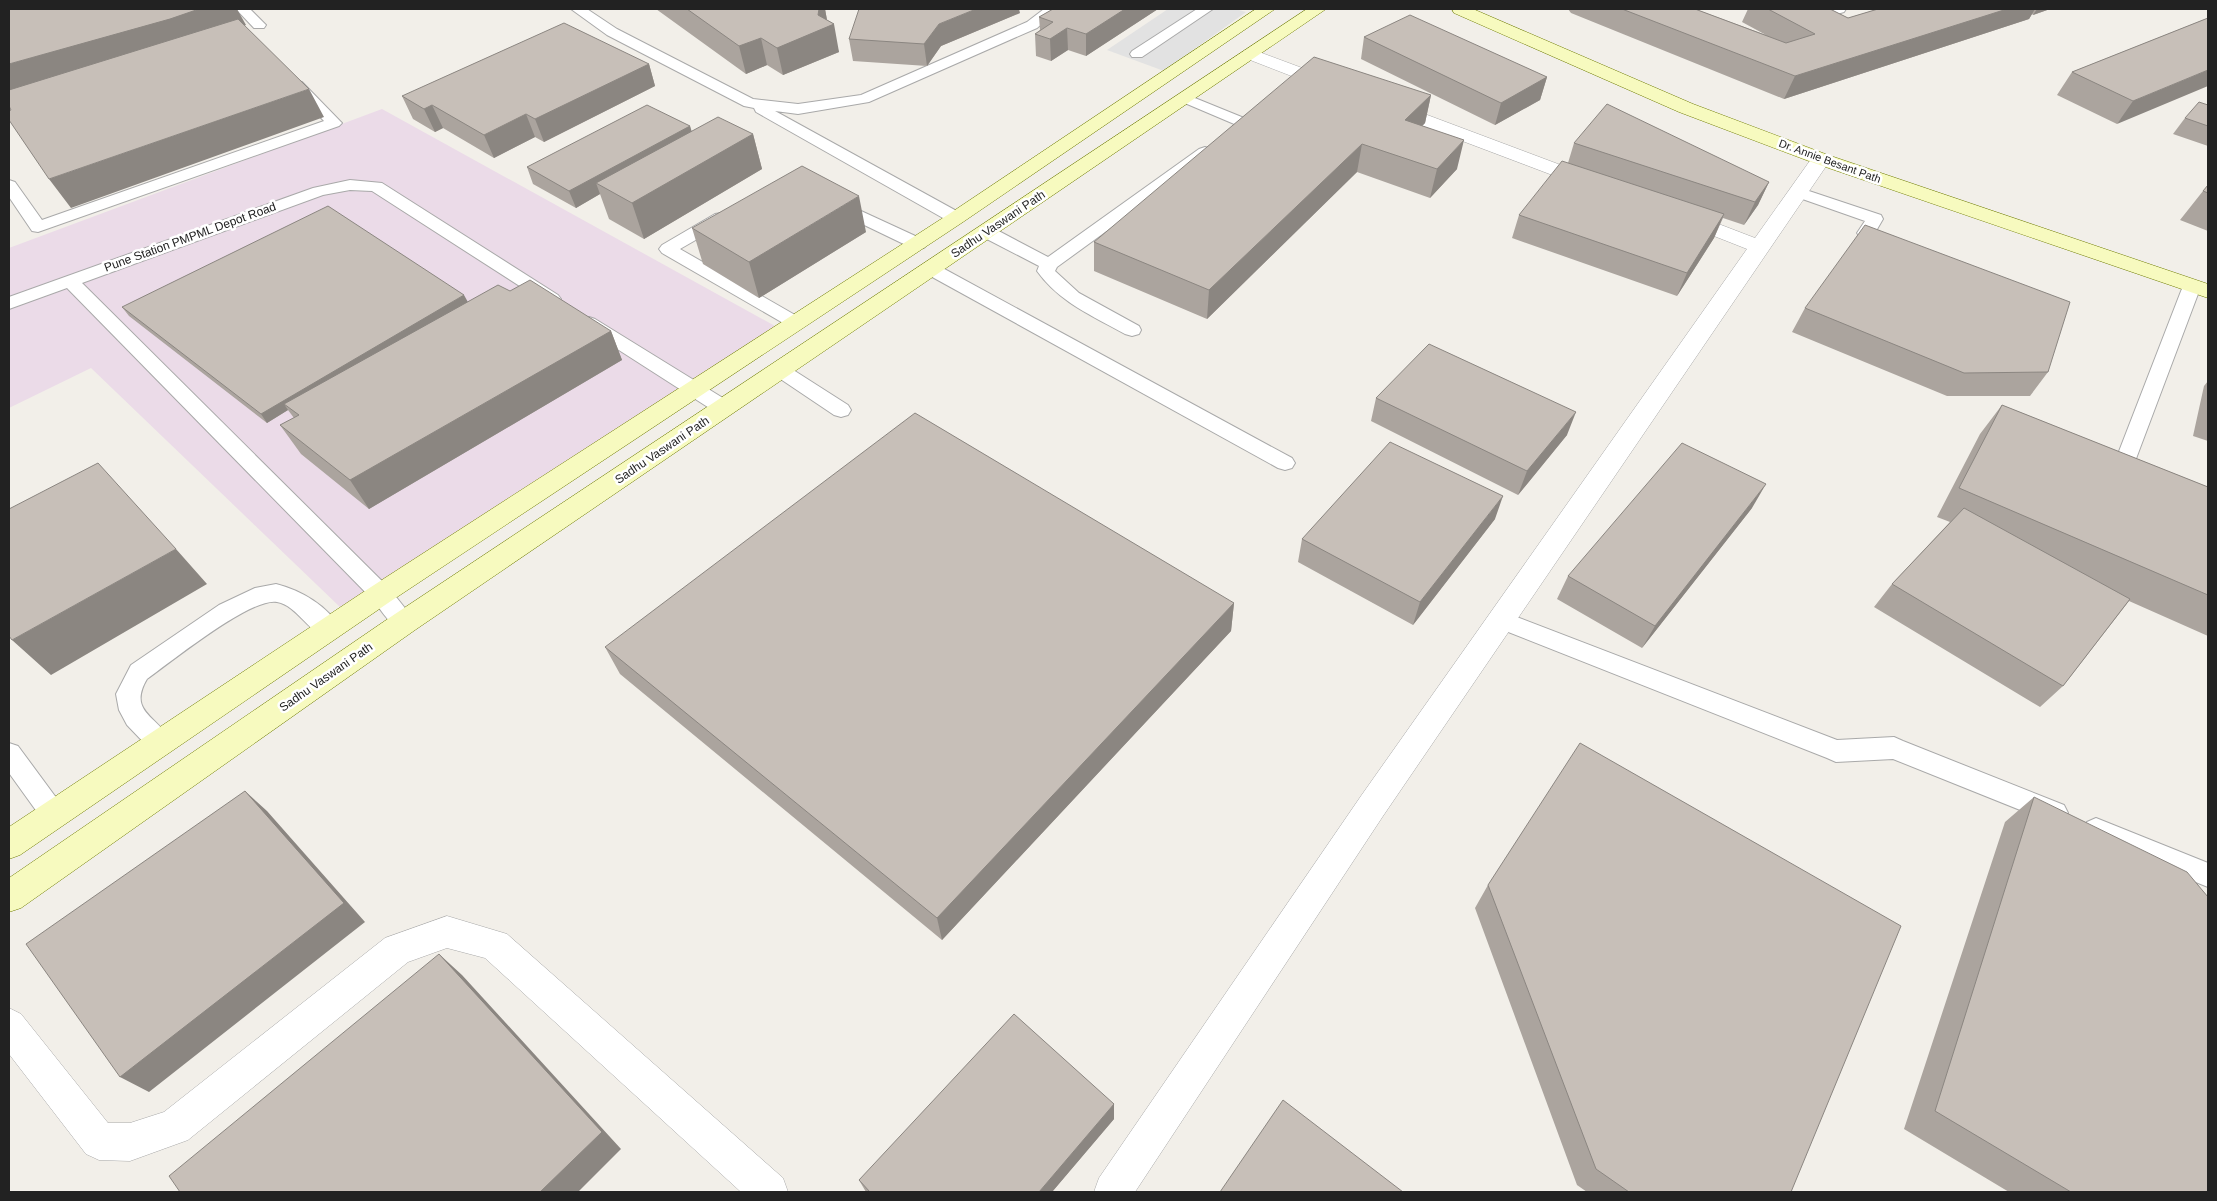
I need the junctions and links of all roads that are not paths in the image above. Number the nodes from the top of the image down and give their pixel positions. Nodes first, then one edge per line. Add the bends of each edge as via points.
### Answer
1 (243, 9) edge
2 (578, 9) edge
3 (1052, 9) edge
4 (1206, 9) edge
5 (1267, 9) edge
6 (1318, 9) edge
7 (1460, 9) edge
8 (1839, 9) edge
9 (1820, 15) edge
10 (254, 34) edge
11 (1137, 54) dead end
12 (1251, 54) junction
13 (288, 75) edge
14 (1352, 93) edge
15 (1185, 98) junction
16 (1370, 100) edge
17 (749, 103) junction
18 (1821, 159) junction
19 (9, 185) edge
20 (1607, 189) edge
21 (1797, 192) junction
22 (822, 198) edge
23 (1661, 209) edge
24 (733, 211) edge
25 (956, 218) junction
26 (987, 232) junction
27 (918, 244) junction
28 (1760, 247) junction
29 (1903, 247) edge
30 (1048, 264) junction
31 (930, 269) junction
32 (69, 280) junction
33 (2200, 289) edge
34 (9, 303) edge
35 (796, 323) junction
36 (1132, 330) dead end
37 (780, 370) junction
38 (694, 390) junction
39 (724, 408) junction
40 (841, 410) dead end
41 (1285, 462) dead end
42 (2121, 472) edge
43 (381, 594) junction
44 (1501, 620) junction
45 (405, 622) junction
46 (329, 629) junction
47 (159, 742) junction
48 (9, 754) edge
49 (54, 815) junction
50 (9, 845) edge
51 (2208, 875) edge
52 (9, 896) edge
53 (9, 1026) edge
54 (770, 1192) edge
55 (1113, 1192) edge

1 - 10 lane
2 - 17 lane via 612,32
3 - 17 lane via 1032,25 864,99 798,109
4 - 11 lane
5 - 25 main road
6 - 12 main road, Sadhu Vaswani Path
7 - 18 main road, Dr. Annie Besant Path via 1686,108
8 - 9 lane
12 - 14 street
12 - 15 main road, Sadhu Vaswani Path
13 - 19 lane via 334,122 38,227
15 - 26 main road, Sadhu Vaswani Path
15 - 30 lane via 1244,123
16 - 20 street
17 - 25 lane
18 - 21 street
18 - 33 main road, Dr. Annie Besant Path
21 - 28 street
21 - 29 lane via 1875,219 1866,233
22 - 27 lane
23 - 28 street
24 - 35 lane via 668,249
25 - 27 main road
26 - 30 lane
26 - 31 main road, Sadhu Vaswani Path
27 - 35 main road
28 - 44 street
30 - 36 lane via 1046,271 1064,291
31 - 37 main road, Sadhu Vaswani Path
31 - 41 lane
32 - 34 lane, Pune Station PMPML Depot Road
32 - 38 lane, Pune Station PMPML Depot Road via 319,191 350,184 376,186
32 - 43 lane
33 - 42 lane
35 - 38 main road
37 - 39 main road, Sadhu Vaswani Path
37 - 40 lane
38 - 39 lane, Pune Station PMPML Depot Road
38 - 43 main road
39 - 45 main road, Sadhu Vaswani Path
43 - 45 lane
43 - 46 main road
44 - 51 lane via 1836,751 1894,748
44 - 55 street
45 - 52 main road, Sadhu Vaswani Path
46 - 47 main road
46 - 47 lane via 290,597 276,592 262,593 230,610 138,672 129,686 126,696 129,709
47 - 49 main road
48 - 49 lane
49 - 50 main road
53 - 54 street via 99,1141 130,1142 175,1126 397,949 447,932 495,945

